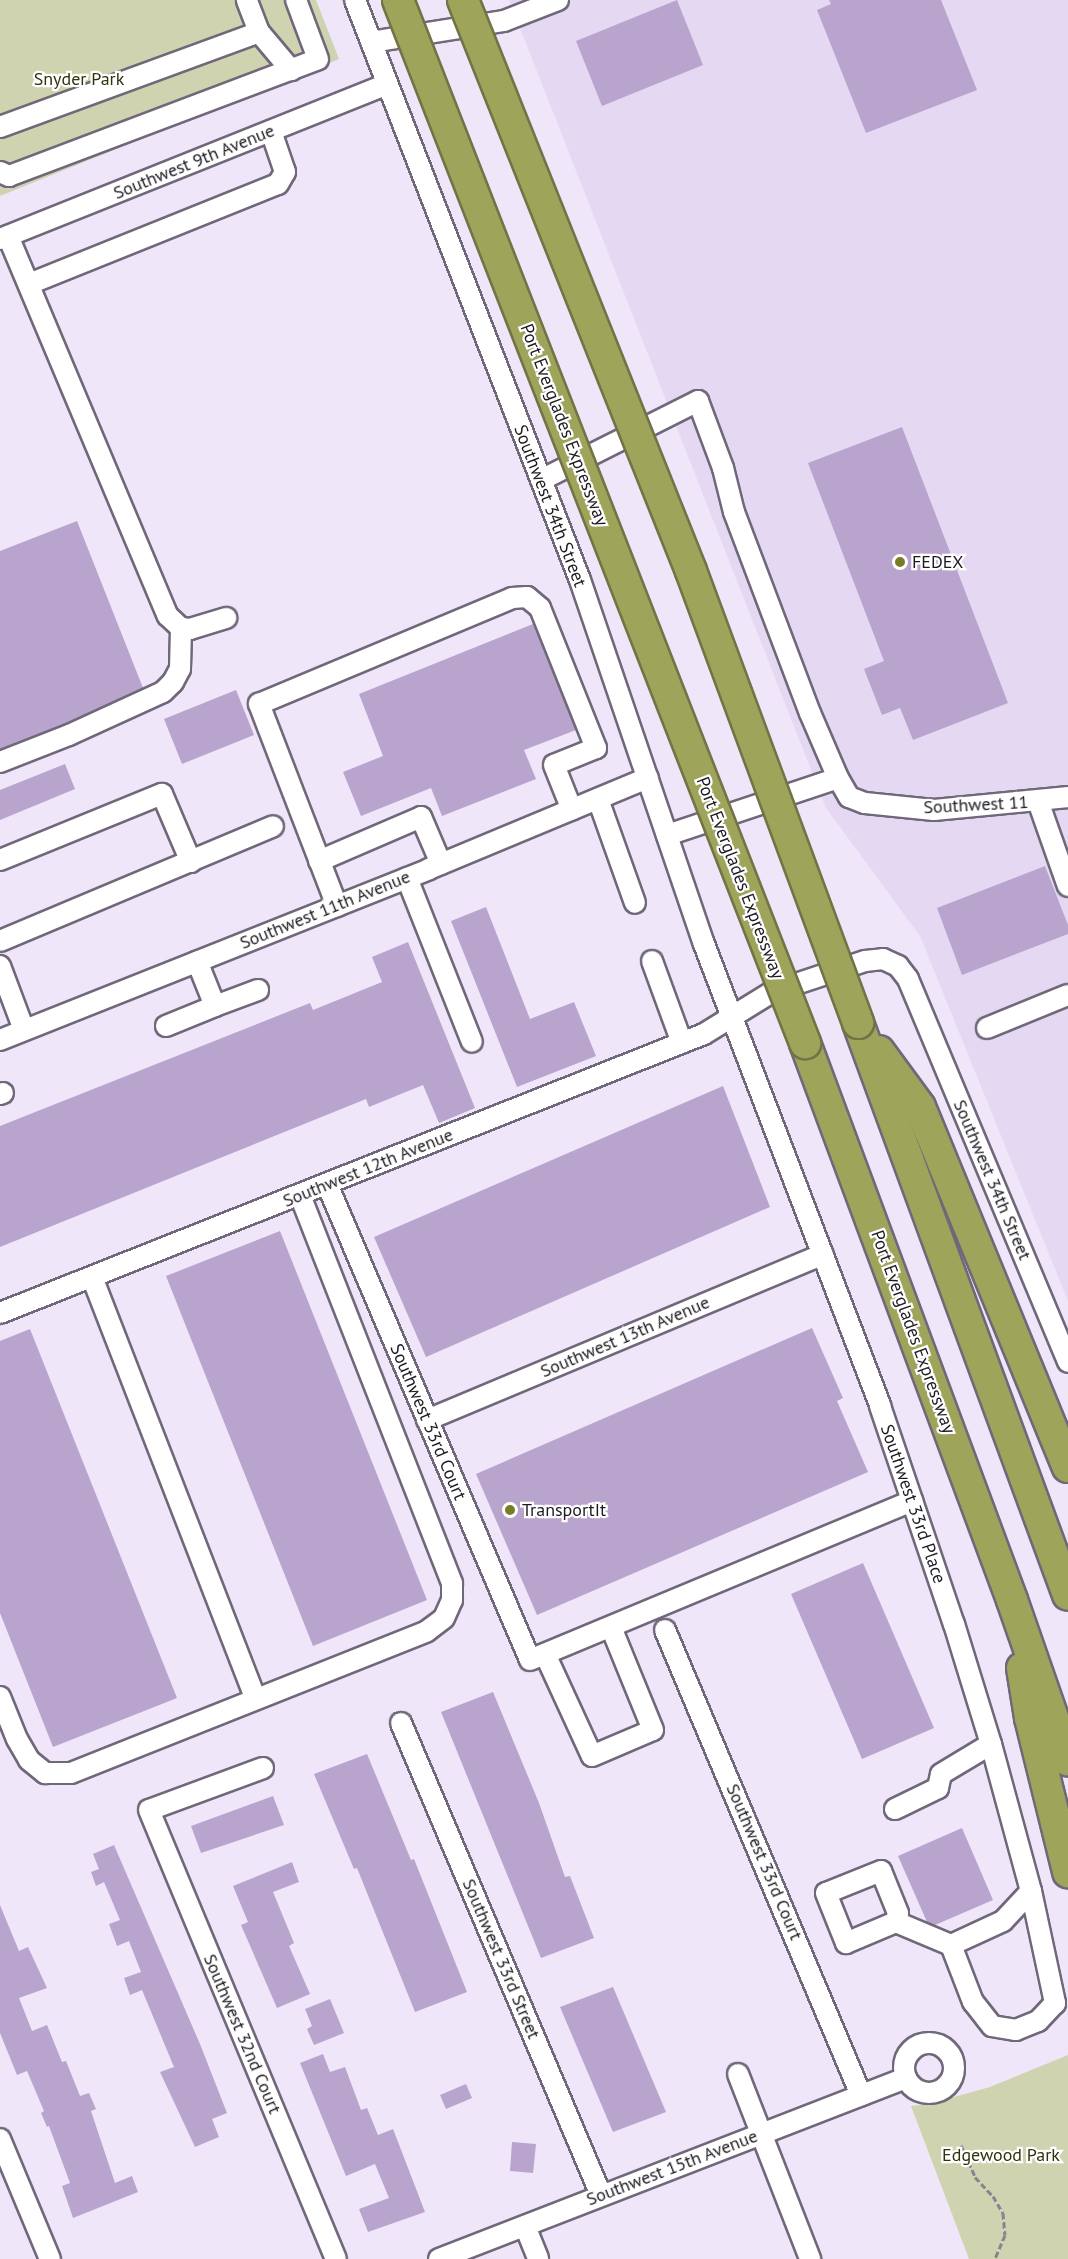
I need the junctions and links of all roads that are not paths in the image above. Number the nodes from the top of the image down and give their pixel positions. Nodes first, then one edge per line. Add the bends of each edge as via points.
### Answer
1 (247, 0) edge
2 (296, 0) edge
3 (355, 0) edge
4 (398, 0) edge
5 (463, 0) edge
6 (558, 0) edge
7 (259, 32) junction
8 (371, 42) junction
9 (291, 70) junction
10 (387, 84) junction
11 (0, 127) edge
12 (271, 131) junction
13 (0, 172) edge
14 (4, 238) edge
15 (29, 284) junction
16 (541, 480) junction
17 (226, 618) dead end
18 (181, 628) junction
19 (0, 762) edge
20 (648, 778) junction
21 (838, 778) junction
22 (1068, 797) edge
23 (598, 799) junction
24 (1038, 801) junction
25 (572, 810) junction
26 (273, 826) dead end
27 (667, 835) junction
28 (0, 860) edge
29 (319, 861) junction
30 (191, 862) junction
31 (441, 864) junction
32 (407, 878) junction
33 (1068, 886) edge
34 (635, 903) dead end
35 (337, 906) junction
36 (0, 941) edge
37 (197, 961) junction
38 (652, 961) dead end
39 (0, 966) edge
40 (258, 990) dead end
41 (1068, 995) edge
42 (215, 1006) junction
43 (733, 1017) junction
44 (858, 1023) junction
45 (166, 1026) dead end
46 (987, 1028) dead end
47 (24, 1030) junction
48 (0, 1040) edge
49 (472, 1042) dead end
50 (682, 1043) junction
51 (327, 1184) junction
52 (300, 1195) junction
53 (823, 1254) junction
54 (92, 1277) junction
55 (0, 1313) edge
56 (1068, 1362) edge
57 (427, 1420) junction
58 (1068, 1467) edge
59 (912, 1501) junction
60 (1068, 1595) edge
61 (1012, 1600) junction
62 (610, 1627) junction
63 (665, 1630) dead end
64 (538, 1657) junction
65 (0, 1697) edge
66 (255, 1698) junction
67 (401, 1723) dead end
68 (992, 1744) junction
69 (1068, 1761) edge
70 (263, 1768) dead end
71 (895, 1809) dead end
72 (1068, 1872) edge
73 (1031, 1891) junction
74 (896, 1922) dead end
75 (951, 1945) junction
76 (738, 2074) dead end
77 (906, 2078) dead end
78 (861, 2095) junction
79 (762, 2133) junction
80 (0, 2139) edge
81 (601, 2195) junction
82 (525, 2226) junction
83 (50, 2259) edge
84 (336, 2259) edge
85 (439, 2259) edge
86 (538, 2259) edge
87 (810, 2259) edge

1 - 7 street
2 - 9 street via 318,59
3 - 8 street, Southwest 34th Street
4 - 61 highway, Port Everglades Expressway, bridge via 805,1043
5 - 44 highway, bridge via 691,571
6 - 8 street via 504,21
7 - 9 street
7 - 11 street
8 - 10 street, Southwest 34th Street
9 - 13 street via 9,177
10 - 12 street, Southwest 9th Avenue
10 - 16 street, Southwest 34th Street
12 - 14 street, Southwest 9th Avenue
12 - 15 street via 285,172 278,184
14 - 15 street
15 - 18 street via 160,600 168,616
16 - 20 street, Southwest 34th Street via 607,654
16 - 21 street via 698,402 723,468 734,512
17 - 18 street
18 - 19 street via 180,669 163,692
20 - 23 street, Southwest 11th Avenue
20 - 27 street, Southwest 34th Street
21 - 24 street, Southwest 11 via 849,797 865,803 934,810
21 - 27 street
22 - 24 street, Southwest 11
23 - 25 street, Southwest 11th Avenue
23 - 34 street
24 - 33 street
25 - 29 street via 554,765 596,748 540,608 527,597 512,598 259,705
25 - 31 street, Southwest 11th Avenue
26 - 30 street
27 - 43 street, Southwest 34th Street
28 - 30 street via 162,794
29 - 31 street via 421,817
29 - 35 street
30 - 36 street
31 - 32 street, Southwest 11th Avenue
32 - 35 street, Southwest 11th Avenue
32 - 49 street
35 - 37 street, Southwest 11th Avenue
37 - 42 street
37 - 47 street, Southwest 11th Avenue
38 - 50 street
39 - 47 street
40 - 42 street
41 - 46 street
42 - 45 street
43 - 50 street, Southwest 12th Avenue
43 - 53 street, Southwest 33rd Place
43 - 56 street, Southwest 34th Street via 771,992 874,959 898,966 908,980
44 - 58 highway via 920,1107
44 - 60 highway
47 - 48 street, Southwest 11th Avenue
50 - 51 street, Southwest 12th Avenue
51 - 52 street, Southwest 12th Avenue
51 - 57 street, Southwest 33rd Court
52 - 54 street, Southwest 12th Avenue
52 - 66 street via 452,1583 452,1600 444,1618 427,1631
53 - 57 street, Southwest 13th Avenue
53 - 59 street, Southwest 33rd Place
54 - 55 street, Southwest 12th Avenue
54 - 66 street
57 - 64 street, Southwest 33rd Court
59 - 62 street
59 - 68 street, Southwest 33rd Place
61 - 69 highway, Port Everglades Expressway
61 - 72 highway via 1030,1718
62 - 64 street
62 - 64 street, Southwest 33rd Court via 653,1730 592,1756
63 - 78 street, Southwest 33rd Court
65 - 66 street via 16,1739 29,1760 45,1773 59,1775
67 - 81 street, Southwest 33rd Street
68 - 71 street via 941,1774 938,1788
68 - 73 street, Southwest 33rd Place
70 - 84 street, Southwest 32nd Court via 148,1810
73 - 75 street via 1003,1921
73 - 75 street, Southwest 33rd Place via 1055,2003 1038,2021 1016,2030 992,2026 973,2002
74 - 75 street
76 - 79 street
77 - 78 street, Southwest 15th Avenue
78 - 79 street, Southwest 15th Avenue
79 - 81 street, Southwest 15th Avenue
79 - 87 street
80 - 83 street
81 - 82 street, Southwest 15th Avenue
82 - 85 street, Southwest 15th Avenue
82 - 86 street

